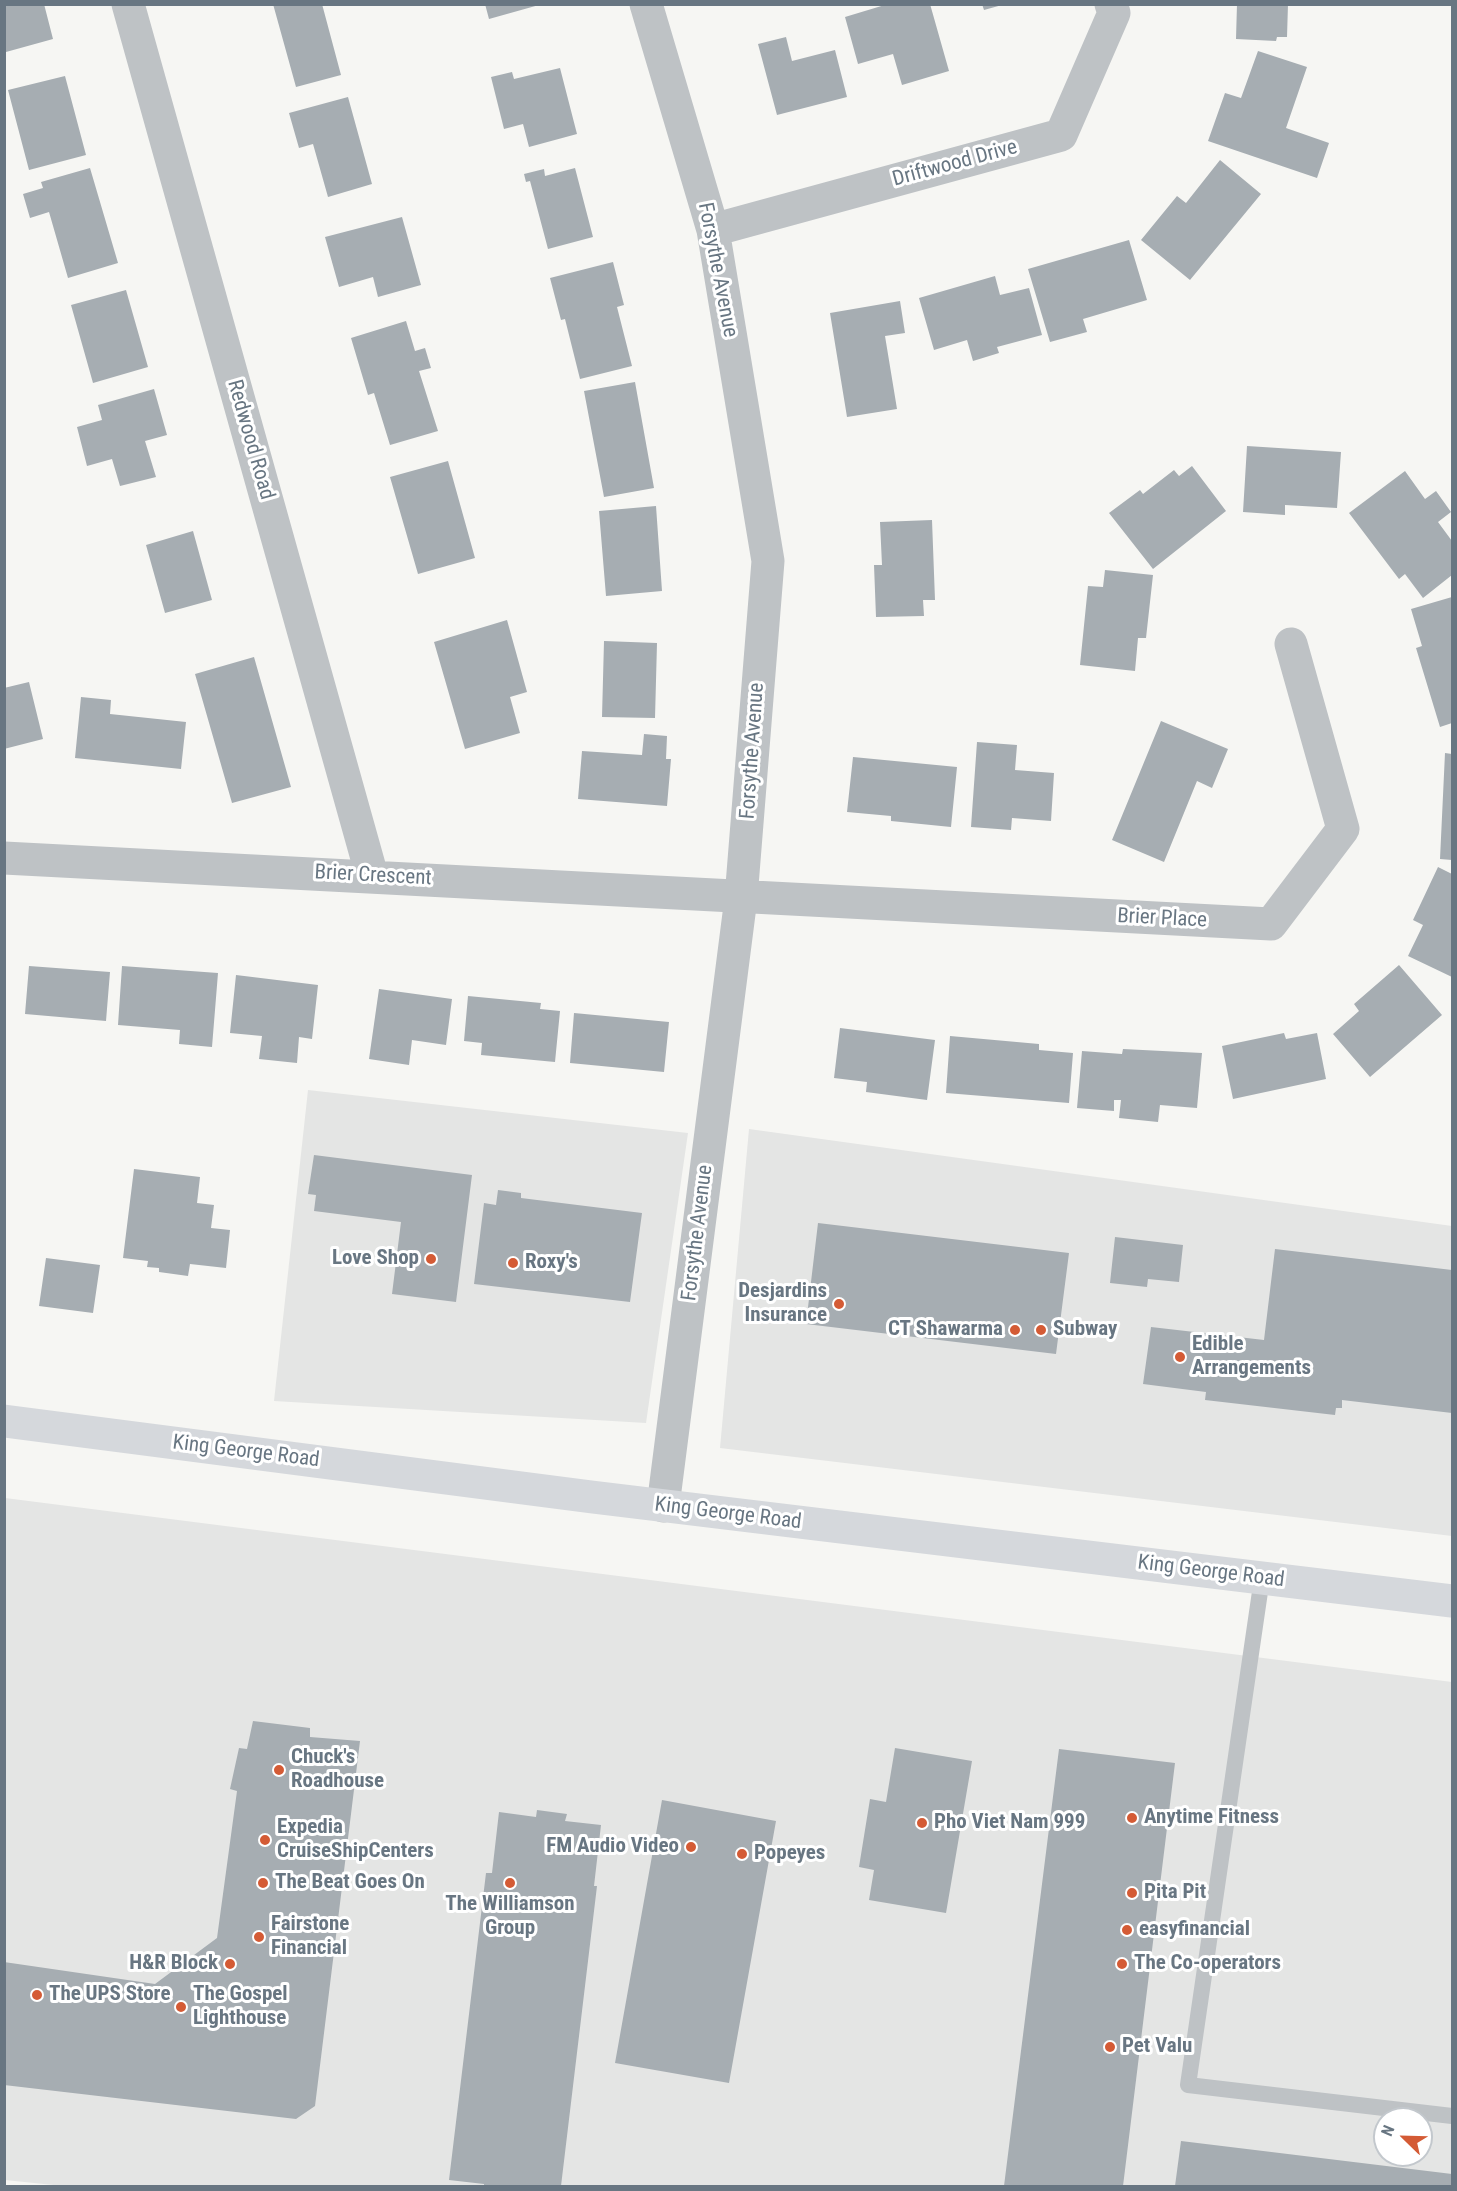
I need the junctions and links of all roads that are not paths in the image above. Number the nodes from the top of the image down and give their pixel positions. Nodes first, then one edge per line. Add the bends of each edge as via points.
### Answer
1 (128, 4) edge
2 (646, 4) edge
3 (1111, 4) edge
4 (713, 230) junction
5 (1291, 644) dead end
6 (4, 858) edge
7 (372, 876) junction
8 (741, 898) junction
9 (4, 1421) edge
10 (663, 1506) junction
11 (1262, 1578) junction
12 (1452, 1601) edge
13 (1452, 2116) edge

1 - 7 street, Redwood Road
2 - 4 street, Forsythe Avenue
3 - 4 street, Driftwood Drive via 1114,13 1061,135
4 - 8 street, Forsythe Avenue via 768,561
5 - 8 street, Brier Place via 1342,829 1271,924
6 - 7 street, Brier Crescent
7 - 8 street, Brier Crescent
8 - 10 street, Forsythe Avenue
9 - 10 main road, King George Road
10 - 11 main road, King George Road
11 - 12 main road, King George Road
11 - 13 lane via 1188,2085

